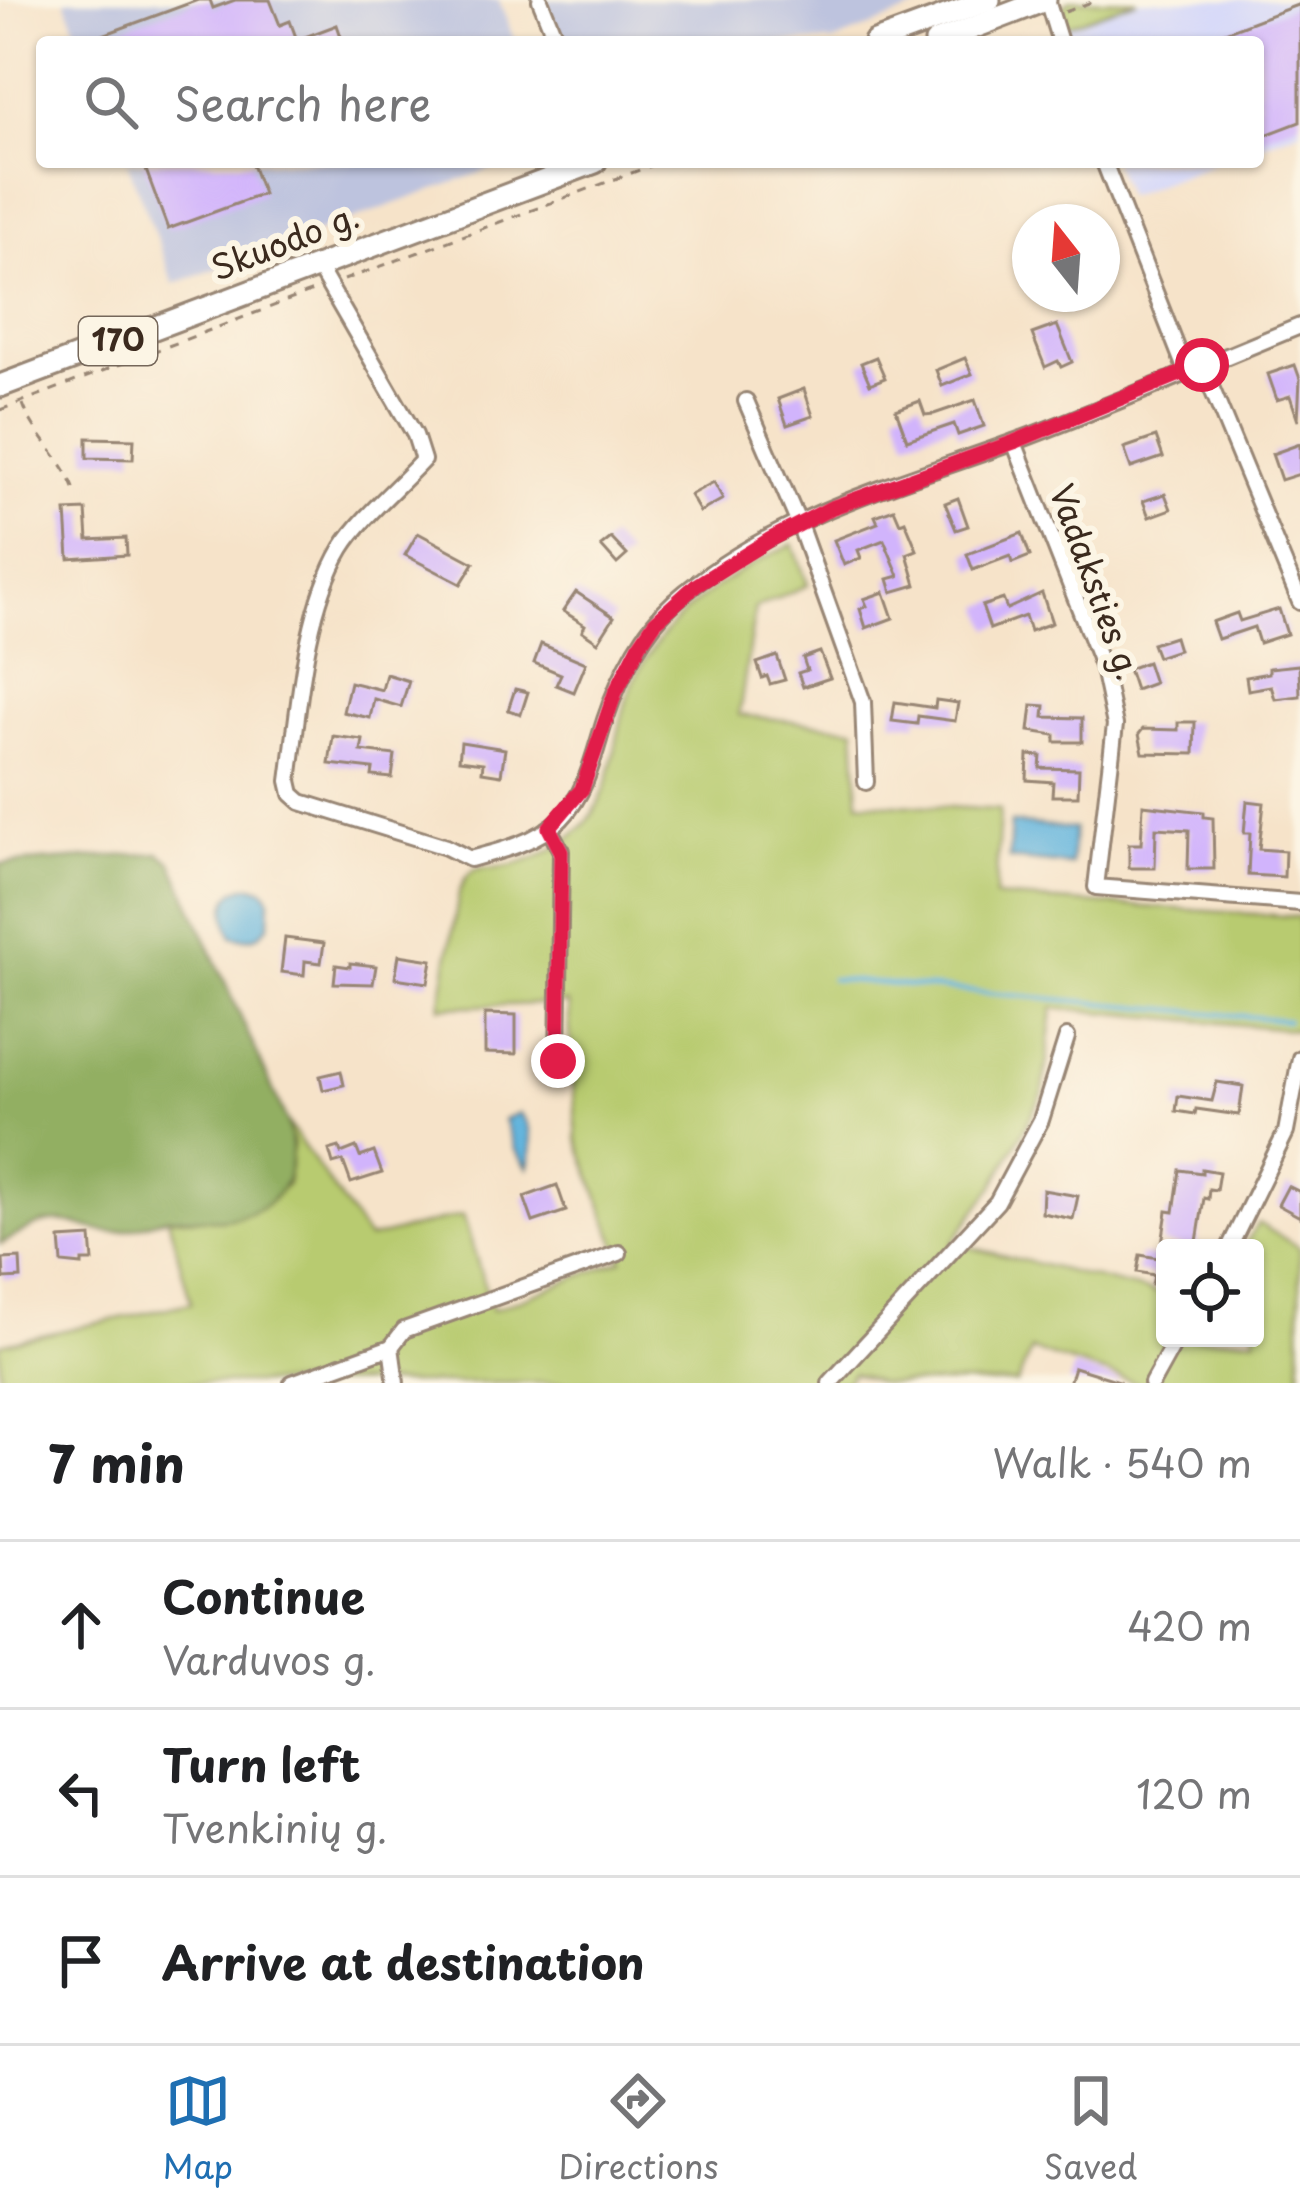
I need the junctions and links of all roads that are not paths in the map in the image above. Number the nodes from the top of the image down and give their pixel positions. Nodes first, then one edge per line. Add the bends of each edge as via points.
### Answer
1 (540, 0) edge
2 (989, 0) edge
3 (1048, 6) edge
4 (555, 36) edge
5 (891, 36) edge
6 (955, 36) edge
7 (1058, 36) edge
8 (579, 168) edge
9 (1106, 168) edge
10 (317, 265) junction
11 (1300, 326) edge
12 (1202, 365) junction
13 (1186, 371) junction
14 (7, 383) edge
15 (746, 401) dead end
16 (1014, 442) junction
17 (799, 524) junction
18 (1300, 602) edge
19 (866, 782) dead end
20 (549, 828) junction
21 (1300, 903) edge
22 (1067, 1037) dead end
23 (1300, 1058) edge
24 (558, 1061) dead end
25 (1233, 1239) edge
26 (619, 1253) dead end
27 (392, 1347) junction
28 (1172, 1347) edge
29 (292, 1383) edge
30 (396, 1383) edge
31 (830, 1383) edge
32 (1151, 1383) edge

1 - 4 street
2 - 5 main road
3 - 6 main road
3 - 7 street
8 - 10 main road, Skuodo g. / 170
9 - 13 street
10 - 14 main road, Skuodo g. / 170
10 - 20 street via 423,460 344,543 321,587 292,794 470,859
11 - 12 street
12 - 13 street
12 - 18 street
13 - 16 street
15 - 17 street
16 - 17 street
16 - 21 street, Vadaksties g. via 1103,668 1115,725 1096,887
17 - 19 street via 863,702
17 - 20 street via 695,586 655,622 615,693 582,789
20 - 24 street via 561,851
22 - 31 street via 1041,1120 997,1202
23 - 25 street via 1286,1132
26 - 27 street via 404,1330
27 - 29 street
27 - 30 street
28 - 32 street

